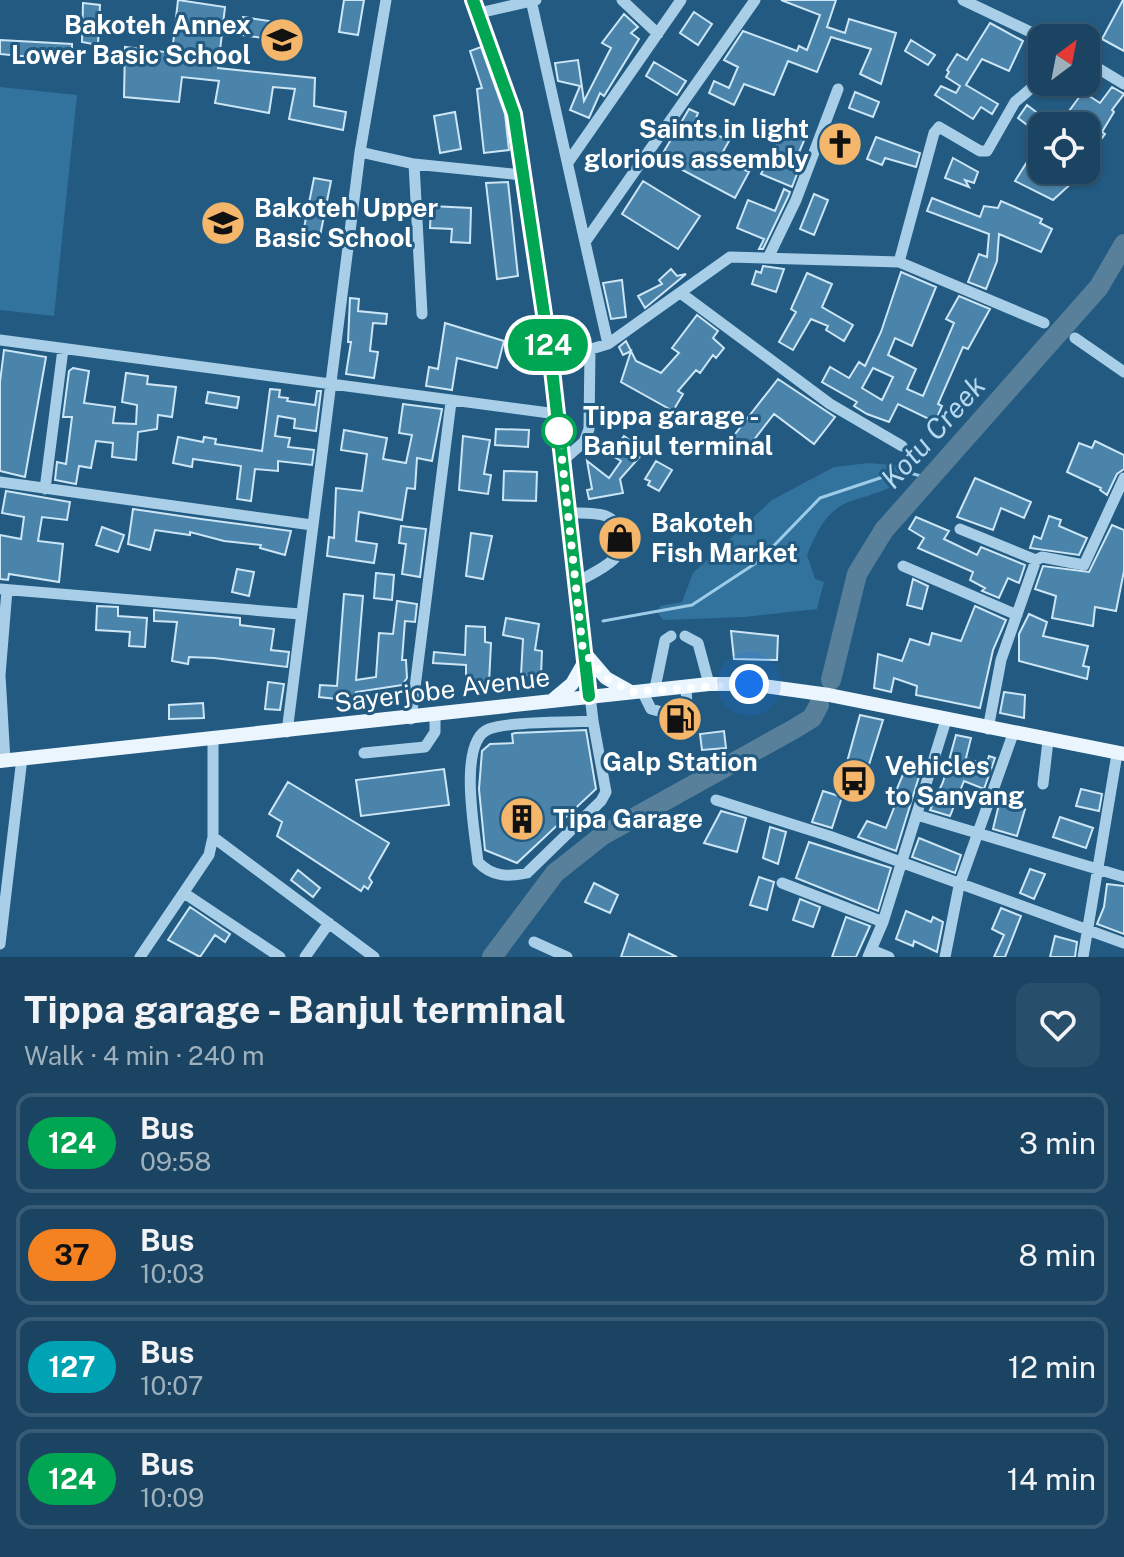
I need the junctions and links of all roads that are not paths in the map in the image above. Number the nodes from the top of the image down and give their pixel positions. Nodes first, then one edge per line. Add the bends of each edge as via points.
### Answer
1 (386, 0) edge
2 (473, 0) edge
3 (622, 0) edge
4 (681, 0) edge
5 (755, 0) edge
6 (963, 0) edge
7 (534, 1) edge
8 (479, 13) junction
9 (1028, 31) edge
10 (658, 34) junction
11 (1100, 69) edge
12 (1124, 84) edge
13 (838, 89) dead end
14 (1028, 91) edge
15 (360, 152) junction
16 (569, 161) junction
17 (414, 164) junction
18 (522, 175) junction
19 (585, 242) junction
20 (768, 258) junction
21 (899, 262) junction
22 (682, 294) junction
23 (422, 314) dead end
24 (1044, 323) dead end
25 (1075, 338) dead end
26 (0, 340) edge
27 (608, 344) junction
28 (63, 349) junction
29 (590, 349) junction
30 (551, 361) junction
31 (1124, 372) edge
32 (332, 385) junction
33 (451, 402) junction
34 (557, 414) junction
35 (902, 446) dead end
36 (562, 461) junction
37 (1124, 478) edge
38 (0, 482) edge
39 (45, 489) junction
40 (568, 513) junction
41 (312, 525) junction
42 (960, 529) dead end
43 (1036, 560) junction
44 (903, 566) dead end
45 (575, 583) junction
46 (3, 590) edge
47 (300, 614) junction
48 (1017, 615) junction
49 (671, 636) dead end
50 (685, 636) dead end
51 (584, 657) junction
52 (709, 684) junction
53 (686, 686) junction
54 (643, 690) junction
55 (589, 696) junction
56 (551, 701) junction
57 (662, 712) dead end
58 (678, 712) dead end
59 (435, 716) junction
60 (411, 719) junction
61 (946, 720) junction
62 (593, 721) junction
63 (988, 729) junction
64 (287, 732) junction
65 (1013, 734) junction
66 (213, 738) junction
67 (1048, 741) junction
68 (364, 753) dead end
69 (1121, 754) edge
70 (22, 758) junction
71 (2, 761) edge
72 (1043, 784) dead end
73 (716, 800) dead end
74 (917, 815) junction
75 (976, 833) junction
76 (213, 837) junction
77 (902, 864) junction
78 (1100, 872) junction
79 (1124, 877) edge
80 (782, 883) dead end
81 (959, 886) junction
82 (184, 893) junction
83 (883, 922) junction
84 (329, 923) junction
85 (1088, 930) junction
86 (534, 942) dead end
87 (1124, 943) edge
88 (0, 944) edge
89 (870, 954) edge
90 (140, 957) edge
91 (280, 957) edge
92 (305, 957) edge
93 (374, 957) edge
94 (567, 957) edge
95 (889, 957) edge
96 (945, 957) edge
97 (1083, 957) edge

1 - 15 street
2 - 8 street
3 - 10 street
4 - 10 street
5 - 19 street
6 - 9 street
7 - 8 street
7 - 16 street
8 - 18 street via 514,114
10 - 16 street
11 - 12 street
13 - 20 street
14 - 21 street via 1015,102 987,151 939,127 934,133
15 - 17 street
15 - 32 street
16 - 19 street
17 - 18 street
17 - 23 street
18 - 30 street
19 - 27 street
20 - 21 street
20 - 22 street via 730,257
21 - 24 street
22 - 27 street
22 - 35 street via 830,404
25 - 31 street
26 - 28 street
27 - 29 street
28 - 32 street
28 - 39 street
29 - 30 street
29 - 36 street via 589,429 584,442
30 - 34 street
32 - 33 street
32 - 41 street
33 - 34 street
33 - 60 street
34 - 36 street
36 - 40 street
37 - 43 street via 1084,565
38 - 39 street
39 - 41 street
40 - 45 street
40 - 45 street via 604,514 620,533 613,559
41 - 47 street
42 - 43 street
43 - 48 street
44 - 48 street
45 - 51 street
46 - 47 street
46 - 71 street
47 - 64 street
48 - 63 street via 1001,660
49 - 54 street
50 - 52 street via 698,643
51 - 54 main road via 606,678
51 - 55 street
51 - 56 main road via 566,690
52 - 53 main road, Sayerjobe Avenue
52 - 61 main road, Sayerjobe Avenue via 786,688
53 - 54 main road, Sayerjobe Avenue
53 - 58 street via 687,708
54 - 55 main road, Sayerjobe Avenue
54 - 57 street via 651,709
55 - 56 main road, Sayerjobe Avenue
55 - 62 street
56 - 59 main road, Sayerjobe Avenue
59 - 60 main road, Sayerjobe Avenue
59 - 68 street via 435,732 425,747
60 - 64 main road, Sayerjobe Avenue
61 - 63 main road, Sayerjobe Avenue
61 - 74 street
62 - 62 street via 606,792 601,801 527,873 512,876 484,869 478,862 470,760 476,740 490,729
63 - 65 main road, Sayerjobe Avenue
64 - 66 main road, Sayerjobe Avenue
65 - 67 main road, Sayerjobe Avenue
65 - 75 street
66 - 70 main road, Sayerjobe Avenue
66 - 76 street
67 - 69 main road, Sayerjobe Avenue
67 - 72 street
69 - 78 street
70 - 71 main road, Sayerjobe Avenue
70 - 88 street
73 - 77 street
74 - 75 street
74 - 77 street
75 - 78 street
75 - 81 street
76 - 82 street via 209,855
76 - 84 street
77 - 81 street
77 - 83 street
78 - 79 street
78 - 85 street
80 - 83 street
81 - 85 street
81 - 96 street
82 - 90 street
82 - 91 street
83 - 89 street
84 - 92 street
84 - 93 street
85 - 87 street
85 - 97 street
86 - 94 street
89 - 95 street

